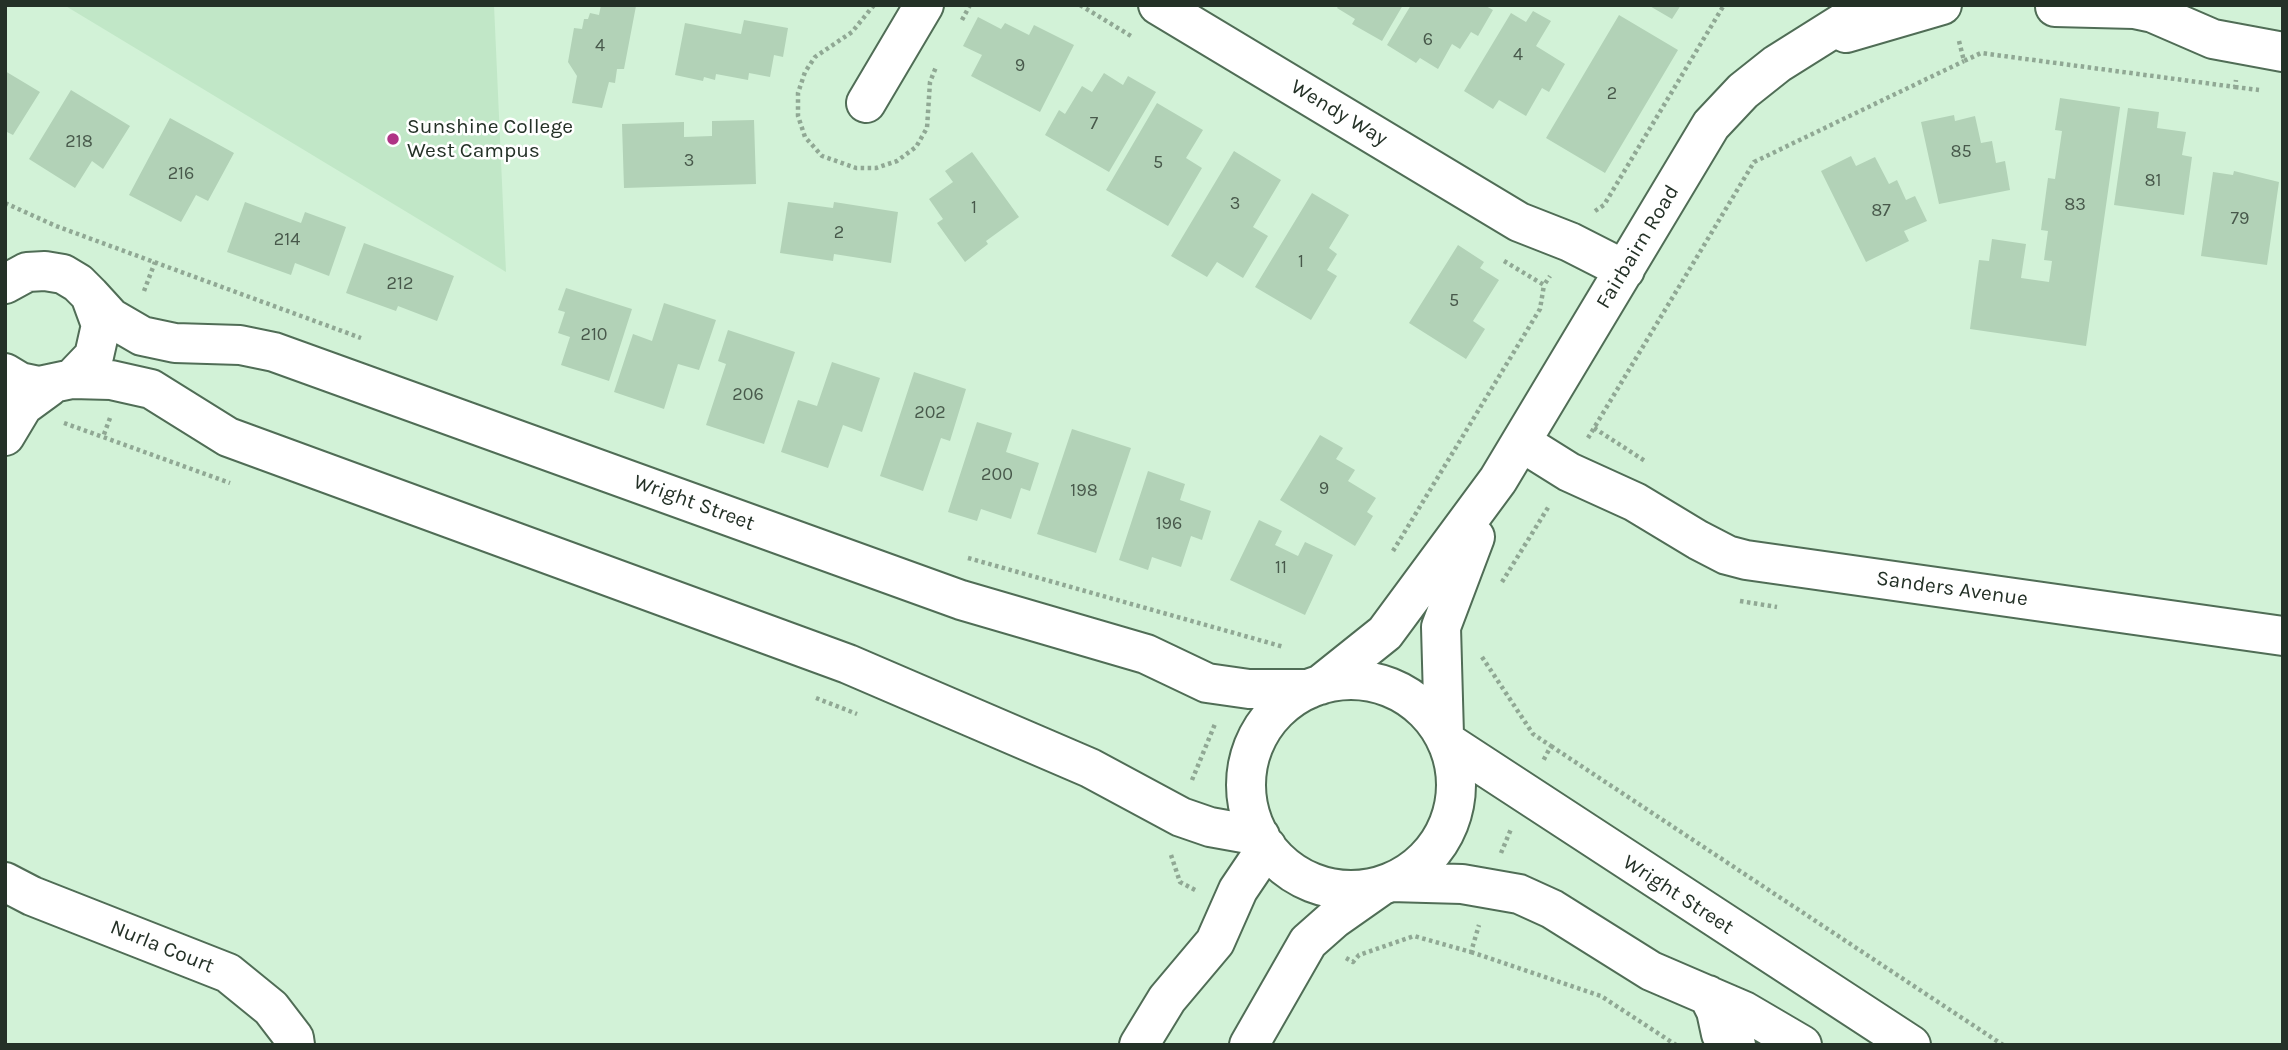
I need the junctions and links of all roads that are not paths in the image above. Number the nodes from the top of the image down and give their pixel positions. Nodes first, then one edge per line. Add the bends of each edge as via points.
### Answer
1 (924, 5) edge
2 (1158, 5) edge
3 (1845, 5) edge
4 (1871, 5) edge
5 (2050, 6) edge
6 (1950, 22) edge
7 (1811, 43) junction
8 (2283, 52) edge
9 (866, 103) dead end
10 (13, 278) edge
11 (1617, 283) junction
12 (90, 295) junction
13 (5, 373) edge
14 (60, 383) junction
15 (1527, 432) junction
16 (5, 436) edge
17 (1498, 480) junction
18 (2283, 636) edge
19 (1314, 687) junction
20 (1446, 738) junction
21 (1263, 841) junction
22 (5, 882) edge
23 (1387, 883) junction
24 (1708, 995) junction
25 (295, 1045) edge
26 (1139, 1045) edge
27 (1250, 1045) edge
28 (1735, 1045) edge
29 (1802, 1045) edge
30 (1911, 1045) edge

1 - 9 street
2 - 11 street, Wendy Way via 1519,222 1560,260
3 - 7 street, Fairbairn Road
4 - 7 street, Fairbairn Road
5 - 8 street via 2134,9 2201,35
6 - 7 street, Fairbairn Road
7 - 11 street, Fairbairn Road via 1742,91 1711,125
10 - 12 street, Wright Street via 45,271 63,274
11 - 15 street, Fairbairn Road
12 - 14 street via 101,325 98,347 88,365
12 - 19 street, Wright Street via 111,318 142,336 274,352 961,600 1135,651 1198,679 1229,687
13 - 14 street via 30,385
14 - 16 street via 23,406
14 - 21 street via 111,380 151,389 228,437 887,679 1100,772 1181,817
15 - 17 street, Fairbairn Road
15 - 18 street, Sanders Avenue via 1581,451 1635,502 1727,555
17 - 19 street, Fairbairn Road via 1385,633
17 - 20 street, Fairbairn Road via 1446,609 1440,646
19 - 20 street via 1355,680 1391,687 1421,706
19 - 21 street via 1274,714 1252,751 1247,795
20 - 23 street via 1457,786 1446,831 1418,867
20 - 30 street, Wright Street
21 - 23 street via 1298,875 1325,886 1354,890
21 - 26 street via 1215,942 1167,999
22 - 25 street, Nurla Court via 228,973 271,1007
23 - 24 street via 1492,887 1519,894 1552,909 1651,971
23 - 27 street via 1314,935
24 - 28 street via 1721,1034
24 - 29 street via 1759,1018

